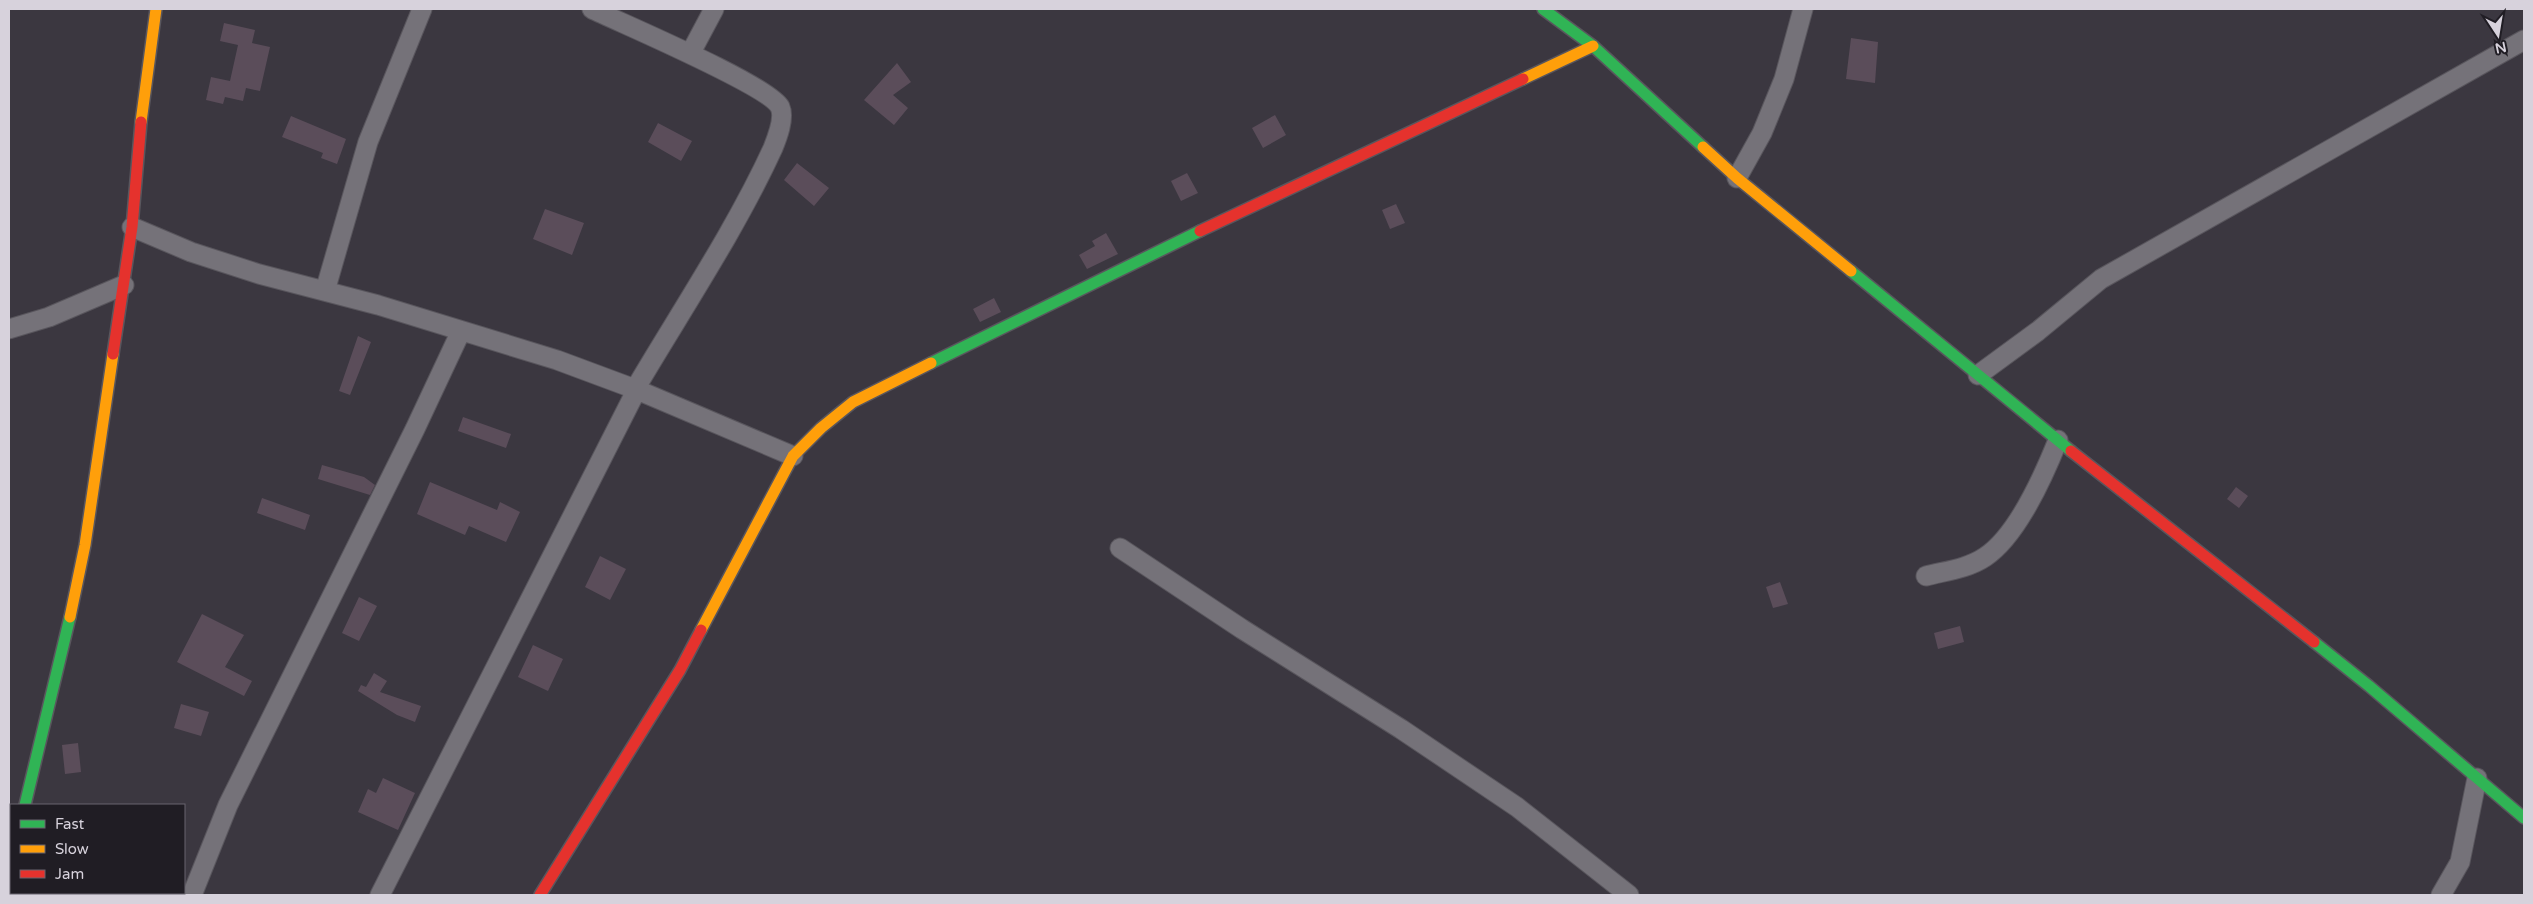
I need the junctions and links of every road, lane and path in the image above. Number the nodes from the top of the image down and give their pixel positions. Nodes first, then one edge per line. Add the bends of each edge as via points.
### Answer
1 (156, 9) edge
2 (422, 9) edge
3 (592, 9) edge
4 (714, 9) edge
5 (1543, 9) edge
6 (1803, 9) edge
7 (2524, 40) edge
8 (1593, 46) junction
9 (690, 54) junction
10 (1737, 178) junction
11 (132, 227) junction
12 (124, 285) junction
13 (325, 291) junction
14 (9, 329) edge
15 (461, 332) junction
16 (1978, 375) junction
17 (635, 389) junction
18 (2058, 440) junction
19 (794, 456) junction
20 (1120, 548) dead end
21 (1926, 576) dead end
22 (2477, 778) junction
23 (25, 804) edge
24 (2524, 818) edge
25 (192, 895) edge
26 (380, 895) edge
27 (540, 895) edge
28 (1629, 895) edge
29 (2441, 895) edge

1 - 11 street via 142,104
2 - 13 street via 368,142
3 - 9 street
4 - 9 street
5 - 8 street
6 - 10 street via 1784,79 1762,133
7 - 16 street via 2102,279
8 - 10 street
8 - 19 street via 1240,211 853,402 820,428
9 - 17 street via 768,95 780,107 782,117 773,146 730,227
10 - 16 street
11 - 12 street
11 - 13 street via 191,252
12 - 14 street via 49,317
12 - 23 street via 85,545
13 - 15 street
15 - 17 street via 557,360
15 - 25 street via 228,805
16 - 18 street
17 - 19 street
17 - 26 street
18 - 21 street via 2042,480 1995,548 1968,565
18 - 22 street via 2369,686
19 - 27 street via 680,670
20 - 28 street via 1517,807
22 - 24 street
22 - 29 street via 2460,862

